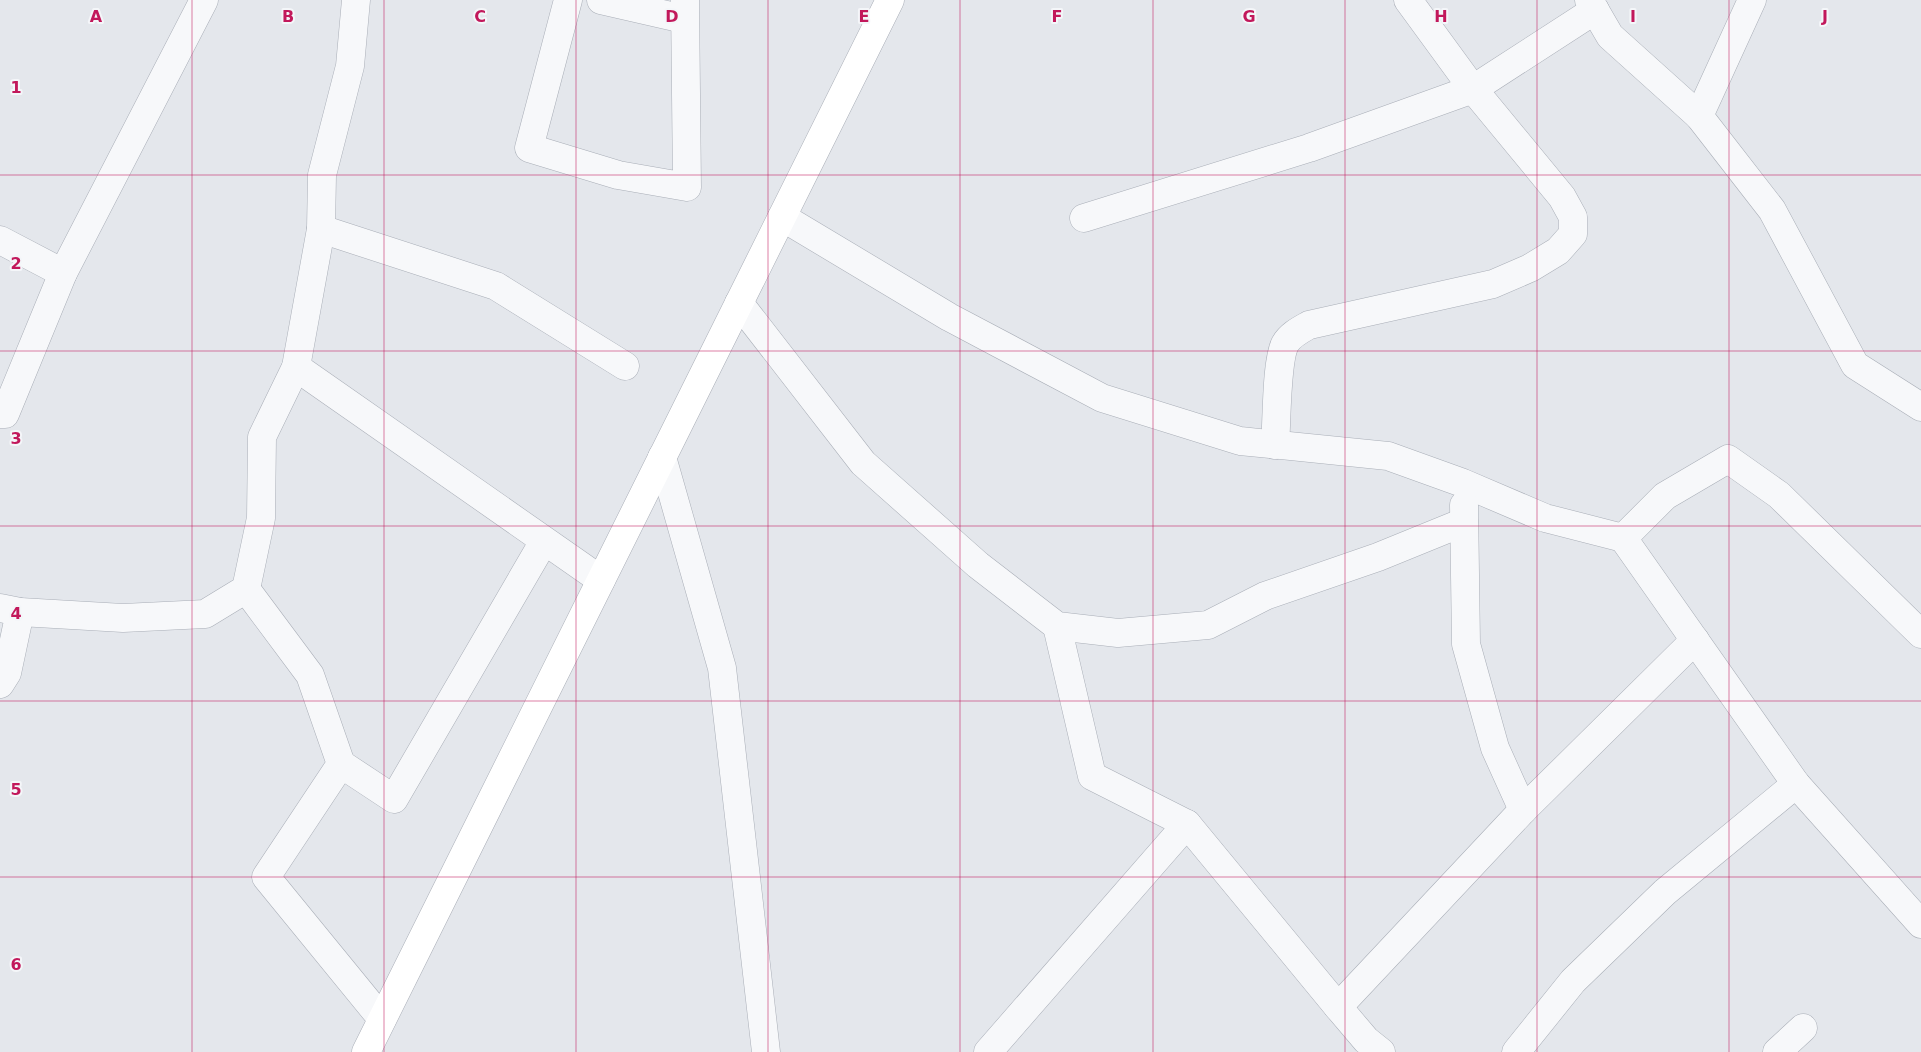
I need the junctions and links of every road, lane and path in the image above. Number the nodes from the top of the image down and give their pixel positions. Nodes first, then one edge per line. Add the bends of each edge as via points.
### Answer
1 (204, 0) edge
2 (356, 0) edge
3 (568, 0) edge
4 (601, 0) edge
5 (890, 0) edge
6 (1408, 0) edge
7 (1752, 0) edge
8 (1592, 5) edge
9 (684, 9) edge
10 (1473, 90) junction
11 (1700, 116) junction
12 (782, 217) junction
13 (1084, 218) dead end
14 (321, 229) junction
15 (0, 240) edge
16 (63, 274) junction
17 (739, 303) junction
18 (625, 366) dead end
19 (296, 367) junction
20 (1921, 407) edge
21 (0, 414) edge
22 (1275, 445) junction
23 (662, 457) junction
24 (1463, 483) junction
25 (1464, 522) junction
26 (1623, 538) junction
27 (544, 541) junction
28 (601, 580) junction
29 (246, 589) junction
30 (10, 610) edge
31 (1056, 626) junction
32 (1921, 634) edge
33 (1695, 640) junction
34 (0, 684) edge
35 (341, 764) junction
36 (1796, 784) junction
37 (1523, 810) junction
38 (1187, 824) junction
39 (1921, 924) edge
40 (1338, 1007) junction
41 (382, 1019) junction
42 (1803, 1028) dead end
43 (366, 1052) edge
44 (766, 1052) edge
45 (988, 1052) edge
46 (1380, 1052) edge
47 (1516, 1052) edge
48 (1777, 1052) edge

1 - 16 street
2 - 14 street via 350,66 322,175
3 - 9 street via 529,148 618,175 687,187
4 - 9 street
5 - 12 main road
6 - 10 street
7 - 11 street
8 - 10 street
8 - 11 street via 1610,36
10 - 13 street via 1308,148
10 - 22 street via 1562,197 1573,217 1573,234 1558,251 1493,284 1309,325 1294,334 1285,344 1281,363
11 - 20 street via 1772,210 1855,365
12 - 17 main road
12 - 22 street via 949,317 1102,398 1240,442
14 - 18 street via 496,286
14 - 19 street
15 - 16 street
16 - 21 street via 4,414
17 - 23 main road
17 - 31 street via 863,463 978,565
19 - 27 street
19 - 29 street via 262,437 261,518
22 - 24 street via 1388,456
23 - 28 main road
23 - 44 street via 722,668
24 - 25 street
24 - 26 street via 1545,518
25 - 31 street via 1378,557 1266,596 1208,625 1118,633
25 - 37 street via 1466,644 1495,748
26 - 32 street via 1665,496 1728,459 1779,495
26 - 33 street
27 - 28 street
27 - 35 street via 394,799
28 - 41 main road
29 - 30 street via 205,614 124,618
29 - 35 street via 310,675
30 - 34 street via 6,673
31 - 38 street via 1092,776
33 - 36 street
33 - 37 street
35 - 41 street via 266,877
36 - 39 street
36 - 47 street via 1665,892 1573,981
37 - 40 street
38 - 40 street
38 - 45 street
40 - 46 street
41 - 43 main road
42 - 48 street

